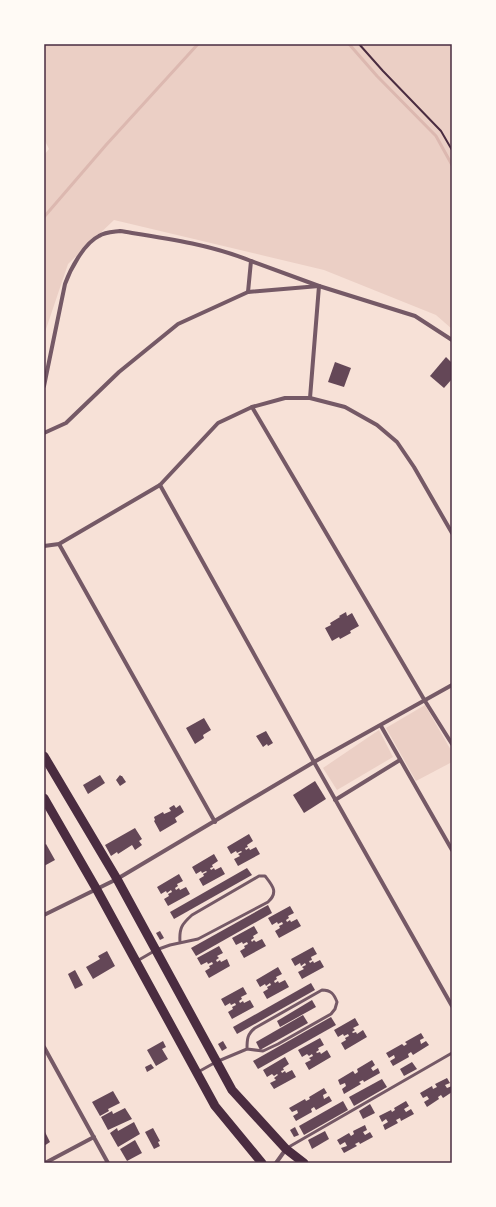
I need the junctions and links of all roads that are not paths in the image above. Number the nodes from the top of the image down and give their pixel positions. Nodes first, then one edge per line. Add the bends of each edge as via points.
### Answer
1 (251, 261) junction
2 (319, 286) junction
3 (248, 292) junction
4 (452, 340) edge
5 (44, 386) edge
6 (310, 398) junction
7 (252, 407) junction
8 (44, 433) edge
9 (160, 485) junction
10 (452, 533) edge
11 (59, 544) junction
12 (44, 546) edge
13 (452, 685) edge
14 (425, 701) junction
15 (380, 726) junction
16 (452, 744) edge
17 (44, 756) edge
18 (400, 760) junction
19 (314, 762) junction
20 (44, 798) edge
21 (335, 800) junction
22 (215, 822) junction
23 (452, 850) edge
24 (117, 879) junction
25 (97, 890) junction
26 (44, 915) edge
27 (180, 942) junction
28 (156, 950) junction
29 (136, 962) junction
30 (452, 1006) edge
31 (44, 1047) edge
32 (247, 1049) junction
33 (452, 1054) edge
34 (216, 1062) junction
35 (197, 1073) junction
36 (94, 1138) junction
37 (286, 1149) junction
38 (45, 1163) edge
39 (108, 1163) edge
40 (262, 1163) edge
41 (276, 1163) edge
42 (304, 1163) edge

1 - 2 street
1 - 3 street
1 - 5 street via 229,252 174,240 120,232 98,236 69,272
2 - 3 street
2 - 4 street via 415,316
2 - 6 street
3 - 8 street via 178,324 119,372 66,423
6 - 7 street via 285,398
6 - 10 street via 345,407 377,425 397,442
7 - 9 street via 218,423
7 - 14 street
9 - 11 street
9 - 19 street
11 - 12 street
11 - 22 street
13 - 14 street
14 - 15 street
14 - 16 street
15 - 18 street
15 - 19 street
17 - 24 main road
18 - 21 street
18 - 23 street
19 - 21 street
19 - 22 street
20 - 25 main road
21 - 30 street
22 - 24 street
24 - 25 street
24 - 28 main road
25 - 26 street
25 - 29 main road
27 - 27 lane via 179,932 184,922 192,915 259,876 265,876 272,885 273,898 268,902 198,939
27 - 28 lane
28 - 29 lane
28 - 34 main road
29 - 35 main road
31 - 36 street
32 - 32 lane via 248,1037 255,1028 322,990 333,994 337,1002 331,1014 263,1051
32 - 34 lane
33 - 37 lane
34 - 35 lane
34 - 37 main road via 232,1090
35 - 40 main road via 215,1106
36 - 38 street
36 - 39 street
37 - 41 street
37 - 42 main road

